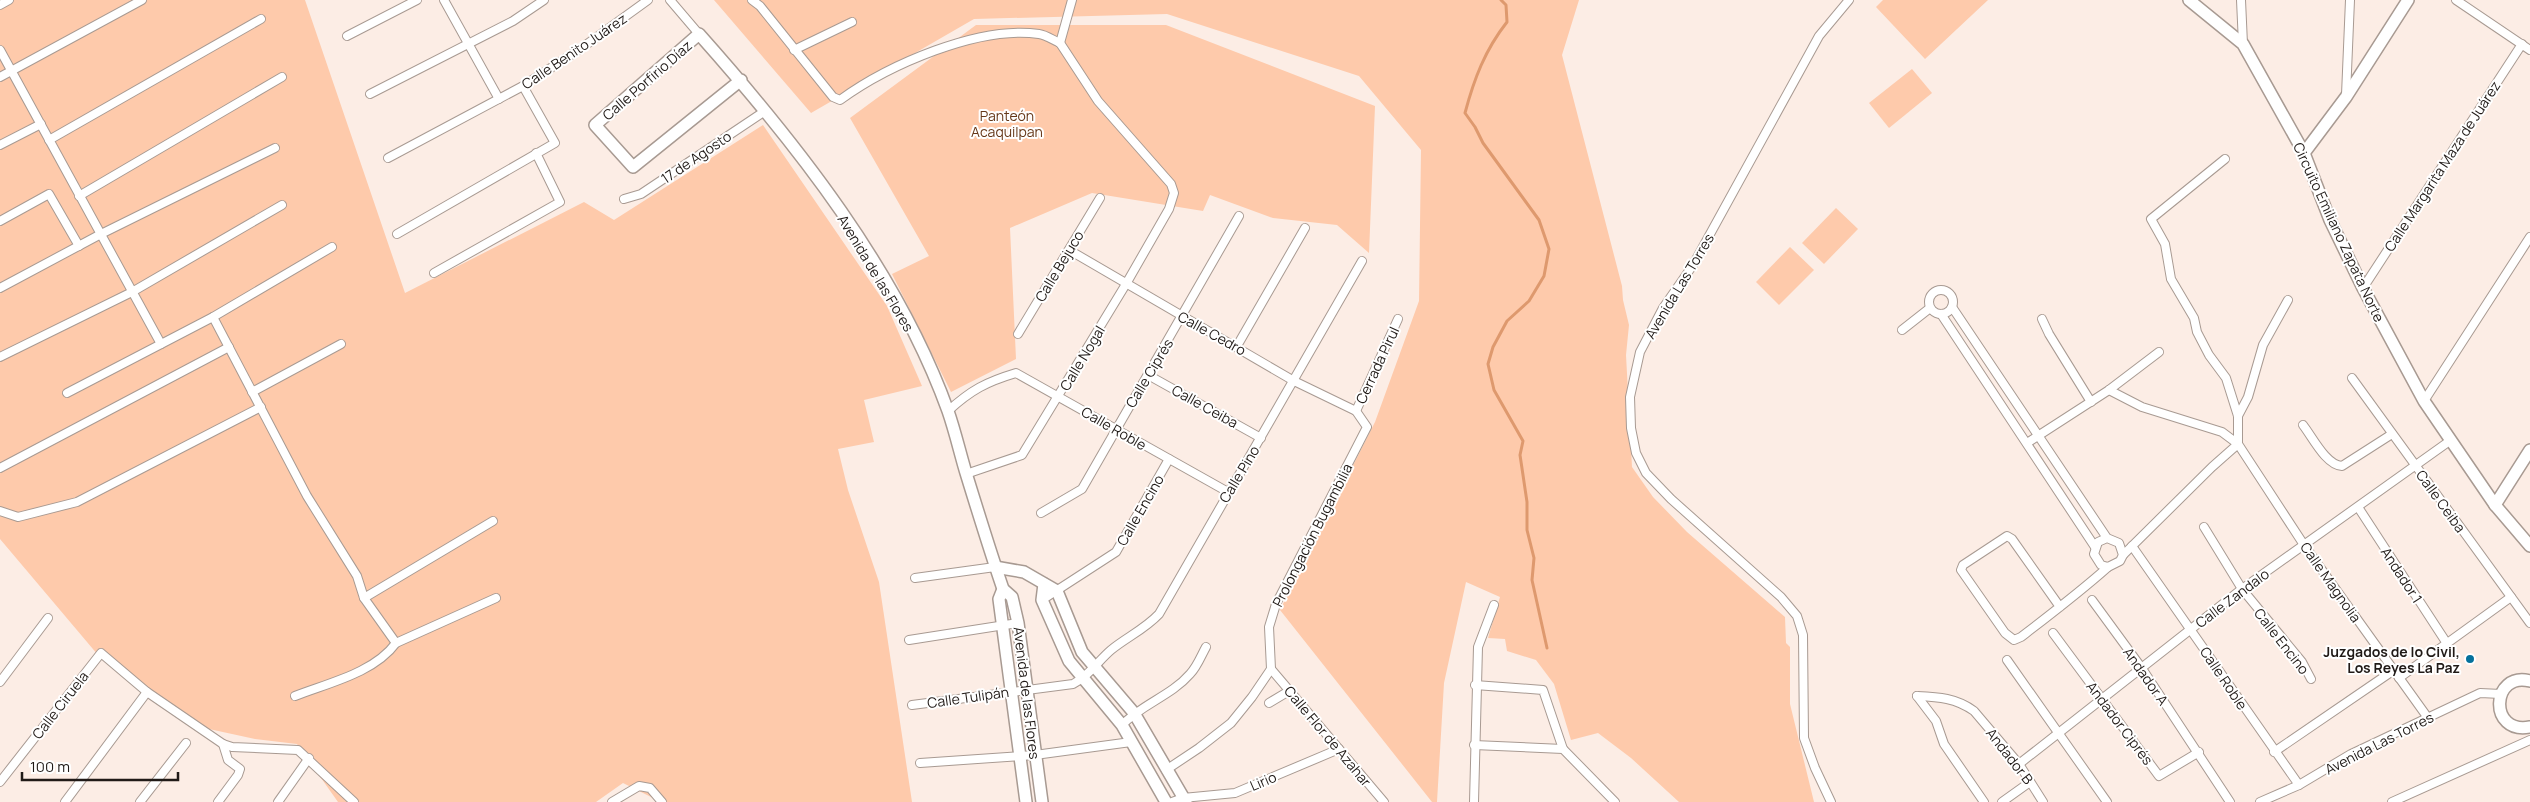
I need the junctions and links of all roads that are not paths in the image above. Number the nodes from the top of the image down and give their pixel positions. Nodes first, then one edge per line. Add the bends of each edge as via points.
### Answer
1 (9, 0) edge
2 (142, 0) edge
3 (417, 0) edge
4 (444, 0) edge
5 (544, 0) edge
6 (648, 0) edge
7 (670, 0) edge
8 (752, 0) edge
9 (1072, 0) edge
10 (1849, 0) edge
11 (2190, 0) edge
12 (2241, 0) edge
13 (2350, 0) edge
14 (2408, 0) edge
15 (2456, 0) edge
16 (0, 5) edge
17 (261, 19) dead end
18 (852, 22) dead end
19 (699, 34) junction
20 (347, 36) dead end
21 (1060, 43) junction
22 (469, 44) junction
23 (2243, 44) junction
24 (2522, 44) junction
25 (0, 50) edge
26 (794, 50) junction
27 (2530, 50) edge
28 (11, 71) junction
29 (0, 77) edge
30 (282, 77) dead end
31 (741, 80) junction
32 (523, 86) junction
33 (370, 94) dead end
34 (2346, 97) junction
35 (499, 99) junction
36 (765, 111) junction
37 (40, 124) junction
38 (49, 140) junction
39 (0, 145) edge
40 (275, 148) dead end
41 (536, 153) junction
42 (2304, 153) junction
43 (388, 158) dead end
44 (2225, 159) dead end
45 (79, 196) junction
46 (1100, 198) dead end
47 (624, 199) dead end
48 (282, 206) dead end
49 (1239, 216) dead end
50 (0, 221) edge
51 (1305, 228) dead end
52 (101, 234) junction
53 (397, 234) dead end
54 (2530, 237) edge
55 (79, 246) junction
56 (332, 247) dead end
57 (1069, 250) junction
58 (1362, 260) dead end
59 (434, 273) dead end
60 (1126, 284) junction
61 (0, 288) edge
62 (2363, 288) junction
63 (132, 292) junction
64 (2288, 300) dead end
65 (1952, 307) junction
66 (1930, 308) junction
67 (1941, 314) junction
68 (213, 317) junction
69 (1183, 317) junction
70 (1398, 319) dead end
71 (2042, 319) dead end
72 (1902, 330) dead end
73 (1018, 334) dead end
74 (161, 344) junction
75 (341, 344) dead end
76 (1237, 346) junction
77 (229, 347) junction
78 (2159, 352) dead end
79 (0, 357) edge
80 (1148, 374) junction
81 (2352, 378) dead end
82 (1294, 381) junction
83 (2109, 390) junction
84 (252, 392) junction
85 (67, 393) dead end
86 (1059, 396) junction
87 (2424, 401) junction
88 (2091, 402) junction
89 (261, 407) junction
90 (948, 411) junction
91 (1356, 411) junction
92 (2238, 416) junction
93 (2304, 426) dead end
94 (1116, 429) junction
95 (2392, 434) junction
96 (2038, 437) junction
97 (1261, 438) junction
98 (2451, 440) junction
99 (2027, 443) junction
100 (2238, 444) junction
101 (2530, 450) edge
102 (1169, 459) junction
103 (2415, 466) junction
104 (0, 468) edge
105 (966, 474) junction
106 (1228, 492) junction
107 (2495, 505) junction
108 (2358, 507) junction
109 (0, 510) edge
110 (1041, 512) dead end
111 (493, 521) dead end
112 (2204, 527) dead end
113 (2107, 538) junction
114 (2304, 545) junction
115 (2132, 546) junction
116 (2530, 546) edge
117 (2095, 547) junction
118 (2123, 555) junction
119 (996, 567) junction
120 (2108, 567) junction
121 (915, 578) dead end
122 (1044, 584) junction
123 (1003, 589) junction
124 (2242, 589) junction
125 (1057, 591) junction
126 (2511, 597) junction
127 (364, 598) junction
128 (496, 598) dead end
129 (1042, 600) junction
130 (2092, 600) dead end
131 (1494, 605) dead end
132 (2060, 607) junction
133 (48, 618) dead end
134 (1018, 623) junction
135 (2530, 623) edge
136 (1002, 626) junction
137 (2191, 629) junction
138 (2053, 634) dead end
139 (909, 640) dead end
140 (2446, 642) junction
141 (396, 644) junction
142 (1206, 647) dead end
143 (2007, 660) dead end
144 (1093, 667) junction
145 (2141, 667) junction
146 (1271, 669) junction
147 (2394, 670) junction
148 (2399, 678) junction
149 (1083, 679) junction
150 (2311, 679) dead end
151 (2529, 680) edge
152 (0, 682) edge
153 (1475, 685) junction
154 (1027, 689) junction
155 (1012, 691) junction
156 (1290, 691) junction
157 (147, 692) junction
158 (2501, 694) junction
159 (295, 696) dead end
160 (2101, 698) junction
161 (1269, 703) dead end
162 (912, 705) dead end
163 (1134, 713) junction
164 (2428, 718) junction
165 (1122, 725) junction
166 (2530, 727) edge
167 (2058, 732) junction
168 (2530, 740) edge
169 (1131, 742) junction
170 (186, 743) dead end
171 (223, 744) junction
172 (1474, 745) junction
173 (1339, 748) junction
174 (1563, 749) junction
175 (2199, 752) junction
176 (2274, 752) junction
177 (1035, 755) junction
178 (1021, 756) junction
179 (309, 758) junction
180 (920, 763) dead end
181 (2019, 764) junction
182 (1166, 770) junction
183 (0, 782) edge
184 (2030, 782) junction
185 (2299, 784) junction
186 (353, 801) edge
187 (1180, 801) edge
188 (65, 802) edge
189 (140, 802) edge
190 (218, 802) edge
191 (278, 802) edge
192 (612, 802) edge
193 (662, 802) edge
194 (1026, 802) edge
195 (1042, 802) edge
196 (1166, 802) edge
197 (1383, 802) edge
198 (1474, 802) edge
199 (1615, 802) edge
200 (1832, 802) edge
201 (1984, 802) edge
202 (2002, 802) edge
203 (2043, 802) edge
204 (2107, 802) edge
205 (2230, 802) edge
206 (2260, 802) edge
207 (2392, 802) edge

1 - 16 street
2 - 28 street
3 - 20 street
4 - 22 street
5 - 22 street
6 - 32 street, Calle Benito Juárez
7 - 19 street, Avenida de las Flores
8 - 26 street
9 - 21 street
10 - 200 street, Avenida Las Torres via 1819,36 1693,265 1663,308 1640,352 1630,397 1636,453 1646,473 1782,597 1797,616 1803,635 1804,738 1814,768
11 - 23 main road, Circuito Emiliano Zapata Norte
12 - 23 street
13 - 34 street
14 - 34 main road
15 - 24 street
17 - 38 street
18 - 26 street
19 - 31 main road, Avenida de las Flores
19 - 31 main road, Calle Porfirio Díaz via 595,126 633,167
21 - 26 street via 1041,34 990,35 917,57 840,100 833,97
21 - 60 street, Calle Nogal via 1098,101 1171,184 1174,193 1169,209
22 - 33 street
22 - 35 street
23 - 42 main road, Circuito Emiliano Zapata Norte
24 - 27 street
24 - 62 street, Calle Margarita Maza de Juárez
25 - 28 street
28 - 29 street
28 - 37 street
30 - 45 street
31 - 36 main road, Avenida de las Flores
32 - 35 street, Calle Benito Juárez
32 - 41 street via 555,143
34 - 42 main road
35 - 43 street, Calle Benito Juárez
36 - 47 street, 17 de Agosto via 641,194
36 - 90 main road, Avenida de las Flores via 825,190 895,298
37 - 38 street
37 - 39 street
38 - 45 street
40 - 52 street
41 - 53 street
41 - 59 street via 560,202
42 - 62 main road, Circuito Emiliano Zapata Norte via 2330,220
44 - 92 street via 2151,219 2164,244 2171,279 2194,318 2209,355 2226,378
45 - 52 street
46 - 57 street, Calle Bejuco
48 - 63 street
49 - 69 street, Calle Ciprés
50 - 55 street via 49,194
51 - 76 street
52 - 55 street
52 - 63 street
54 - 87 street
55 - 61 street
56 - 68 street
57 - 60 street, Calle Cedro
57 - 73 street, Calle Bejuco
58 - 82 street, Calle Pino
60 - 69 street, Calle Cedro
60 - 86 street, Calle Nogal
62 - 87 main road, Circuito Emiliano Zapata Norte
63 - 74 street
63 - 79 street
64 - 92 street via 2263,345 2248,397
65 - 66 street via 1951,295 1940,290 1930,296
65 - 67 street
65 - 96 street
66 - 67 street
66 - 72 street
67 - 99 street
68 - 74 street
68 - 77 street
69 - 76 street, Calle Cedro
69 - 80 street, Calle Ciprés
70 - 91 street, Cerrada Pirul
71 - 88 street
74 - 85 street
75 - 84 street
76 - 82 street, Calle Cedro
77 - 84 street
77 - 104 street
78 - 83 street
80 - 94 street, Calle Ciprés
80 - 97 street, Calle Ceiba
81 - 95 street, Calle Ceiba
82 - 91 street, Calle Cedro
82 - 97 street, Calle Pino
83 - 88 street
83 - 100 street via 2142,407 2222,432
84 - 89 street
86 - 90 street, Calle Roble via 1016,373 993,379 970,391
86 - 94 street, Calle Roble
86 - 105 street, Calle Nogal via 1022,455
87 - 98 main road, Circuito Emiliano Zapata Norte
88 - 96 street
89 - 109 street via 77,502 18,517
89 - 127 street via 307,496 357,576
90 - 105 main road, Avenida de las Flores
91 - 146 street, Prolongación Bugambilia via 1367,427 1276,604 1269,627
92 - 100 street
93 - 95 street via 2335,466 2342,466
94 - 102 street, Calle Roble
94 - 110 street, Calle Ciprés via 1082,489
95 - 103 street, Calle Ceiba
96 - 99 street
96 - 113 street
97 - 106 street, Calle Pino
98 - 103 street, Calle Zandalo
98 - 107 main road, Circuito Emiliano Zapata Norte
99 - 117 street
100 - 114 street, Calle Magnolia
100 - 115 street
101 - 107 main road
102 - 106 street, Calle Roble
102 - 125 street, Calle Encino via 1116,552
103 - 108 street, Calle Zandalo
103 - 126 street, Calle Ceiba
105 - 119 main road, Avenida de las Flores
106 - 144 street, Calle Pino via 1159,614
107 - 116 main road, Circuito Emiliano Zapata Norte
108 - 114 street, Calle Zandalo
108 - 140 street, Andador 1
111 - 127 street
112 - 124 street, Calle Encino
113 - 117 street
113 - 118 street via 2119,542
114 - 124 street, Calle Zandalo
114 - 147 street, Calle Magnolia
115 - 118 street
115 - 137 street, Calle Roble
117 - 120 street via 2096,560
118 - 120 street via 2120,561
119 - 121 street
119 - 122 main road via 1024,572
119 - 123 main road, Avenida de las Flores
120 - 132 street
122 - 125 main road
122 - 129 main road
123 - 134 main road, Avenida de las Flores via 1012,597
123 - 136 main road, Avenida de las Flores via 999,599
124 - 137 street, Calle Zandalo
124 - 150 street, Calle Encino via 2302,662
125 - 129 street, Calle Encino
125 - 144 main road via 1082,652
126 - 135 street, Calle Ceiba
126 - 140 street
127 - 141 street
128 - 141 street
129 - 149 main road via 1069,661
130 - 145 street, Andador A
131 - 153 street via 1478,647
132 - 132 street via 2014,640 1961,570 1963,565 2007,536
133 - 152 street
134 - 136 street
134 - 154 main road, Avenida de las Flores
136 - 139 street
136 - 155 main road, Avenida de las Flores
137 - 145 street, Calle Zandalo
137 - 176 street, Calle Roble
138 - 160 street, Andador Ciprés
140 - 148 street
141 - 159 street via 386,656 355,673
142 - 163 street via 1191,673 1173,689
143 - 167 street
144 - 149 street, Calle Pino
144 - 163 main road
145 - 160 street, Calle Zandalo
145 - 175 street, Andador A
146 - 156 street, Calle Flor de Azahar
146 - 182 street via 1231,723
147 - 148 street, Calle Magnolia
147 - 176 street
148 - 164 street, Calle Magnolia
149 - 154 street, Calle Tulipán via 1073,684
149 - 165 main road
151 - 158 main road via 2514,682
153 - 172 street
153 - 174 street via 1543,690
154 - 155 street, Calle Tulipán
154 - 177 main road, Avenida de las Flores
155 - 162 street, Calle Tulipán
155 - 178 main road, Avenida de las Flores
156 - 161 street
156 - 173 street, Calle Flor de Azahar
157 - 171 street
157 - 183 street, Calle Ciruela via 101,653
157 - 188 street
158 - 164 street, Avenida Las Torres via 2480,693
158 - 166 main road via 2499,706 2503,718 2513,726
160 - 167 street, Calle Zandalo
160 - 175 street, Andador Ciprés via 2160,776
163 - 165 street
163 - 182 main road
164 - 185 street, Avenida Las Torres via 2351,754
165 - 169 main road
167 - 181 street, Calle Zandalo
167 - 204 street
168 - 207 street
169 - 177 street
169 - 196 main road
170 - 189 street
171 - 179 street via 298,750
171 - 190 street via 228,760 240,769
172 - 174 street
172 - 198 street
173 - 187 street, Lirio via 1235,793
173 - 197 street, Calle Flor de Azahar
174 - 199 street
175 - 205 street, Andador A
176 - 185 street, Calle Roble
177 - 178 street
177 - 195 main road, Avenida de las Flores
178 - 180 street
178 - 194 main road, Avenida de las Flores
179 - 186 street
179 - 191 street
181 - 184 street, Andador B
181 - 201 street, Andador B via 1965,704 1946,697 1917,696 1936,722 1944,744
182 - 187 main road
184 - 202 street
184 - 203 street, Andador B
185 - 206 street, Avenida Las Torres
192 - 193 street via 639,786 650,788

